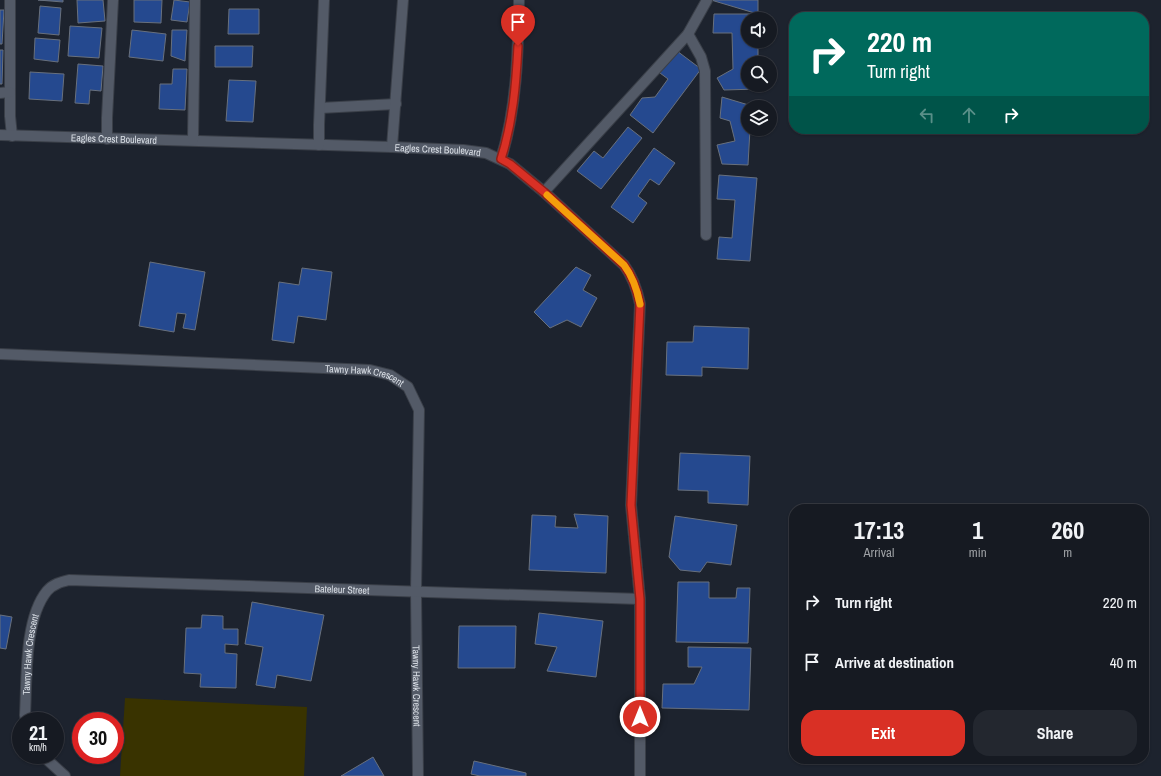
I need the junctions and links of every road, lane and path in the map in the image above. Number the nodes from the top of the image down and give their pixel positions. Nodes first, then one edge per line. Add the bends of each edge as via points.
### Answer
1 (10, 0) edge
2 (113, 0) edge
3 (195, 0) edge
4 (324, 0) edge
5 (403, 0) edge
6 (519, 0) edge
7 (707, 0) edge
8 (688, 34) junction
9 (5, 92) edge
10 (396, 104) junction
11 (320, 108) junction
12 (5, 137) edge
13 (107, 139) junction
14 (193, 140) junction
15 (320, 144) junction
16 (392, 147) junction
17 (501, 159) junction
18 (544, 192) junction
19 (706, 235) dead end
20 (0, 354) edge
21 (47, 591) joint
22 (416, 591) junction
23 (640, 599) junction
24 (25, 712) edge
25 (52, 764) edge
26 (66, 776) edge
27 (418, 776) edge
28 (640, 776) edge

1 - 9 street
2 - 13 street
3 - 14 street
4 - 11 street
5 - 10 street
6 - 17 street via 515,97
7 - 8 street
8 - 18 street
8 - 19 street via 702,58 705,71
9 - 12 street via 10,116
10 - 11 street
10 - 16 street
11 - 15 street
12 - 13 street, Eagles Crest Boulevard
13 - 14 street, Eagles Crest Boulevard
14 - 15 street, Eagles Crest Boulevard
15 - 16 street, Eagles Crest Boulevard
16 - 17 street, Eagles Crest Boulevard via 463,150 486,153
17 - 18 street, Eagles Crest Boulevard
18 - 23 street, Eagles Crest Boulevard via 624,265 637,288 640,304 631,505
20 - 22 street, Tawny Hawk Crescent via 370,370 394,377 408,387 419,410
21 - 22 street, Bateleur Street via 54,585 76,580
21 - 24 street, Tawny Hawk Crescent via 35,616 28,646
22 - 23 street, Bateleur Street
22 - 27 street, Tawny Hawk Crescent
23 - 28 street, Eagles Crest Boulevard
25 - 26 street

